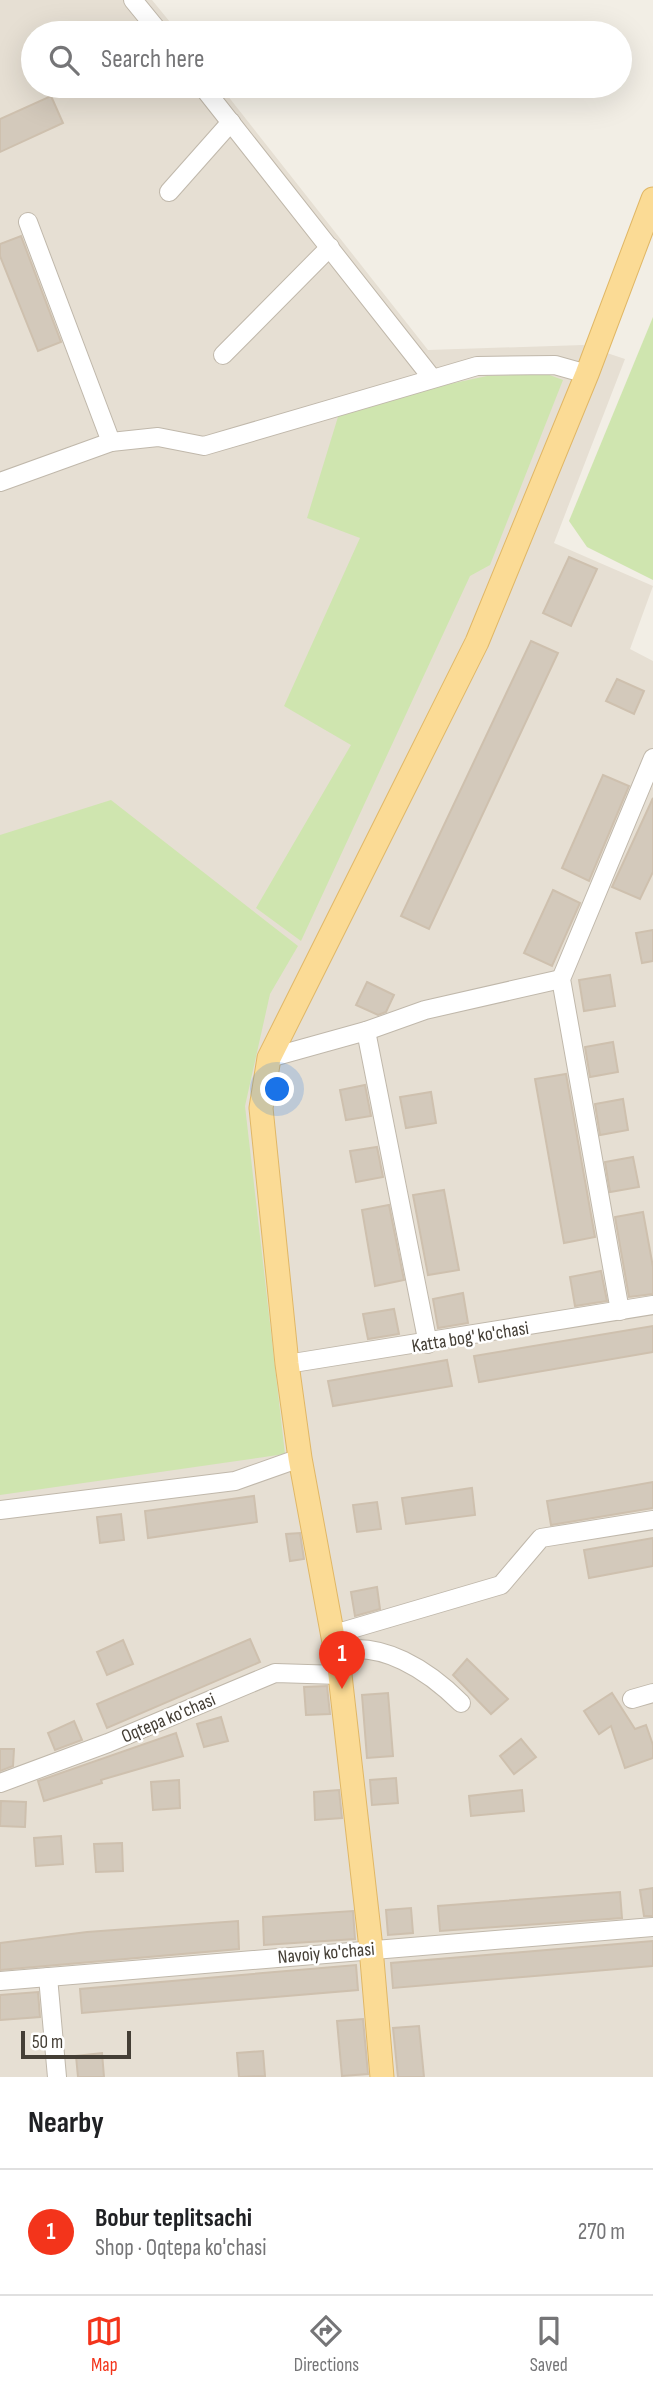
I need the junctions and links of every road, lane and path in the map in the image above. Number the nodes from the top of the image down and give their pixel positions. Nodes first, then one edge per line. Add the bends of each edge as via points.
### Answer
1 (133, 0) edge
2 (150, 21) edge
3 (212, 98) edge
4 (231, 122) junction
5 (169, 192) dead end
6 (653, 199) edge
7 (28, 222) dead end
8 (330, 247) junction
9 (223, 355) dead end
10 (587, 374) junction
11 (432, 378) junction
12 (111, 442) junction
13 (0, 482) edge
14 (653, 758) edge
15 (561, 979) junction
16 (366, 1031) junction
17 (269, 1058) junction
18 (653, 1305) edge
19 (620, 1311) junction
20 (428, 1344) junction
21 (287, 1364) junction
22 (300, 1458) junction
23 (0, 1510) edge
24 (653, 1520) edge
25 (335, 1654) junction
26 (653, 1693) edge
27 (632, 1699) dead end
28 (461, 1703) dead end
29 (0, 1783) edge
30 (653, 1927) edge
31 (371, 1948) junction
32 (48, 1977) junction
33 (0, 1982) edge
34 (57, 2077) edge
35 (382, 2077) edge

1 - 2 street
3 - 4 street
4 - 5 street
4 - 8 street
6 - 10 main road
7 - 12 street
8 - 9 street
8 - 11 street
10 - 11 street via 555,365 477,366
10 - 17 main road via 477,642
11 - 12 street via 204,446 158,437
12 - 13 street
14 - 15 street
15 - 16 street via 425,1010
15 - 19 street
16 - 17 street
16 - 20 street
17 - 21 main road via 261,1108
18 - 19 street, Katta bog' ko'chasi
19 - 20 street, Katta bog' ko'chasi
20 - 21 street, Katta bog' ko'chasi
21 - 22 main road
22 - 23 street via 235,1481
22 - 25 main road
24 - 25 street, Oqtepa ko'chasi via 541,1538 501,1585
25 - 28 street via 354,1647 382,1650 444,1686
25 - 29 street, Oqtepa ko'chasi via 275,1672
25 - 31 main road
26 - 27 street
30 - 31 street, Navoiy ko'chasi
31 - 32 street, Navoiy ko'chasi
31 - 35 main road
32 - 33 street, Navoiy ko'chasi
32 - 34 street

